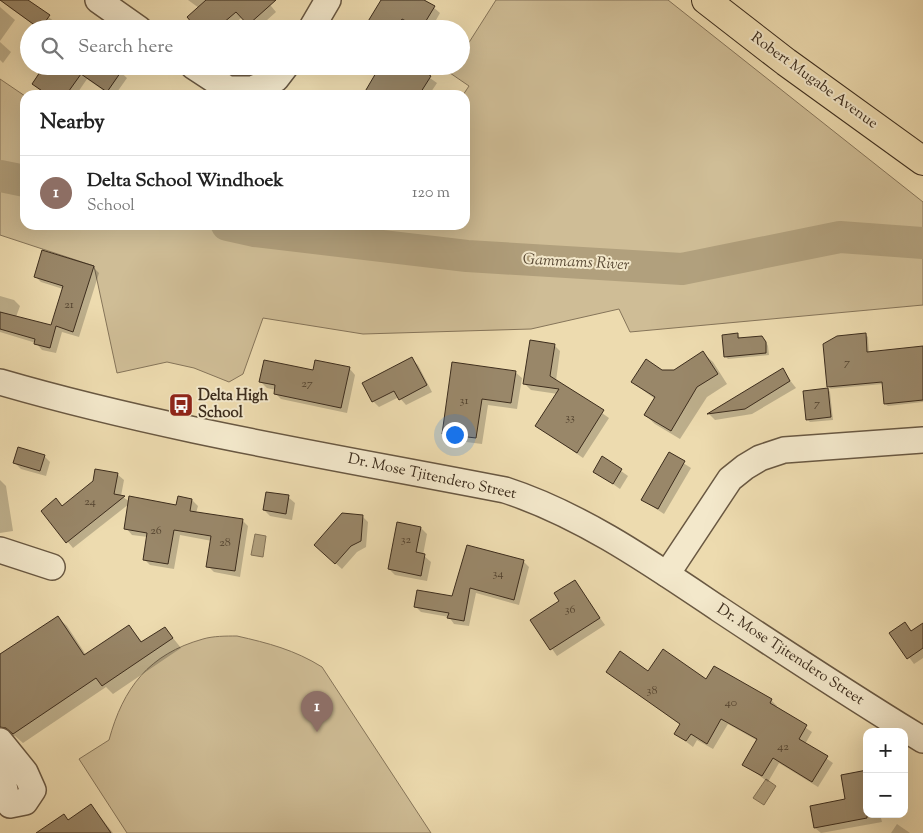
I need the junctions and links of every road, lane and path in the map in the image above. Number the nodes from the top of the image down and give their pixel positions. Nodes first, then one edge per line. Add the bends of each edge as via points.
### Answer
1 (98, 0) edge
2 (328, 0) edge
3 (706, 0) edge
4 (126, 20) edge
5 (316, 20) edge
6 (207, 75) edge
7 (279, 75) edge
8 (923, 161) edge
9 (0, 382) edge
10 (923, 440) edge
11 (0, 550) edge
12 (52, 568) dead end
13 (668, 574) junction
14 (923, 740) edge

1 - 4 street
2 - 5 street
3 - 8 main road, Robert Mugabe Avenue
6 - 7 street via 228,89 252,89
9 - 13 street, Dr. Mose Tjitendero Street via 56,399 172,426 505,490 560,511
10 - 13 street via 784,450 753,462 730,479
11 - 12 street
13 - 14 street, Dr. Mose Tjitendero Street via 846,693

